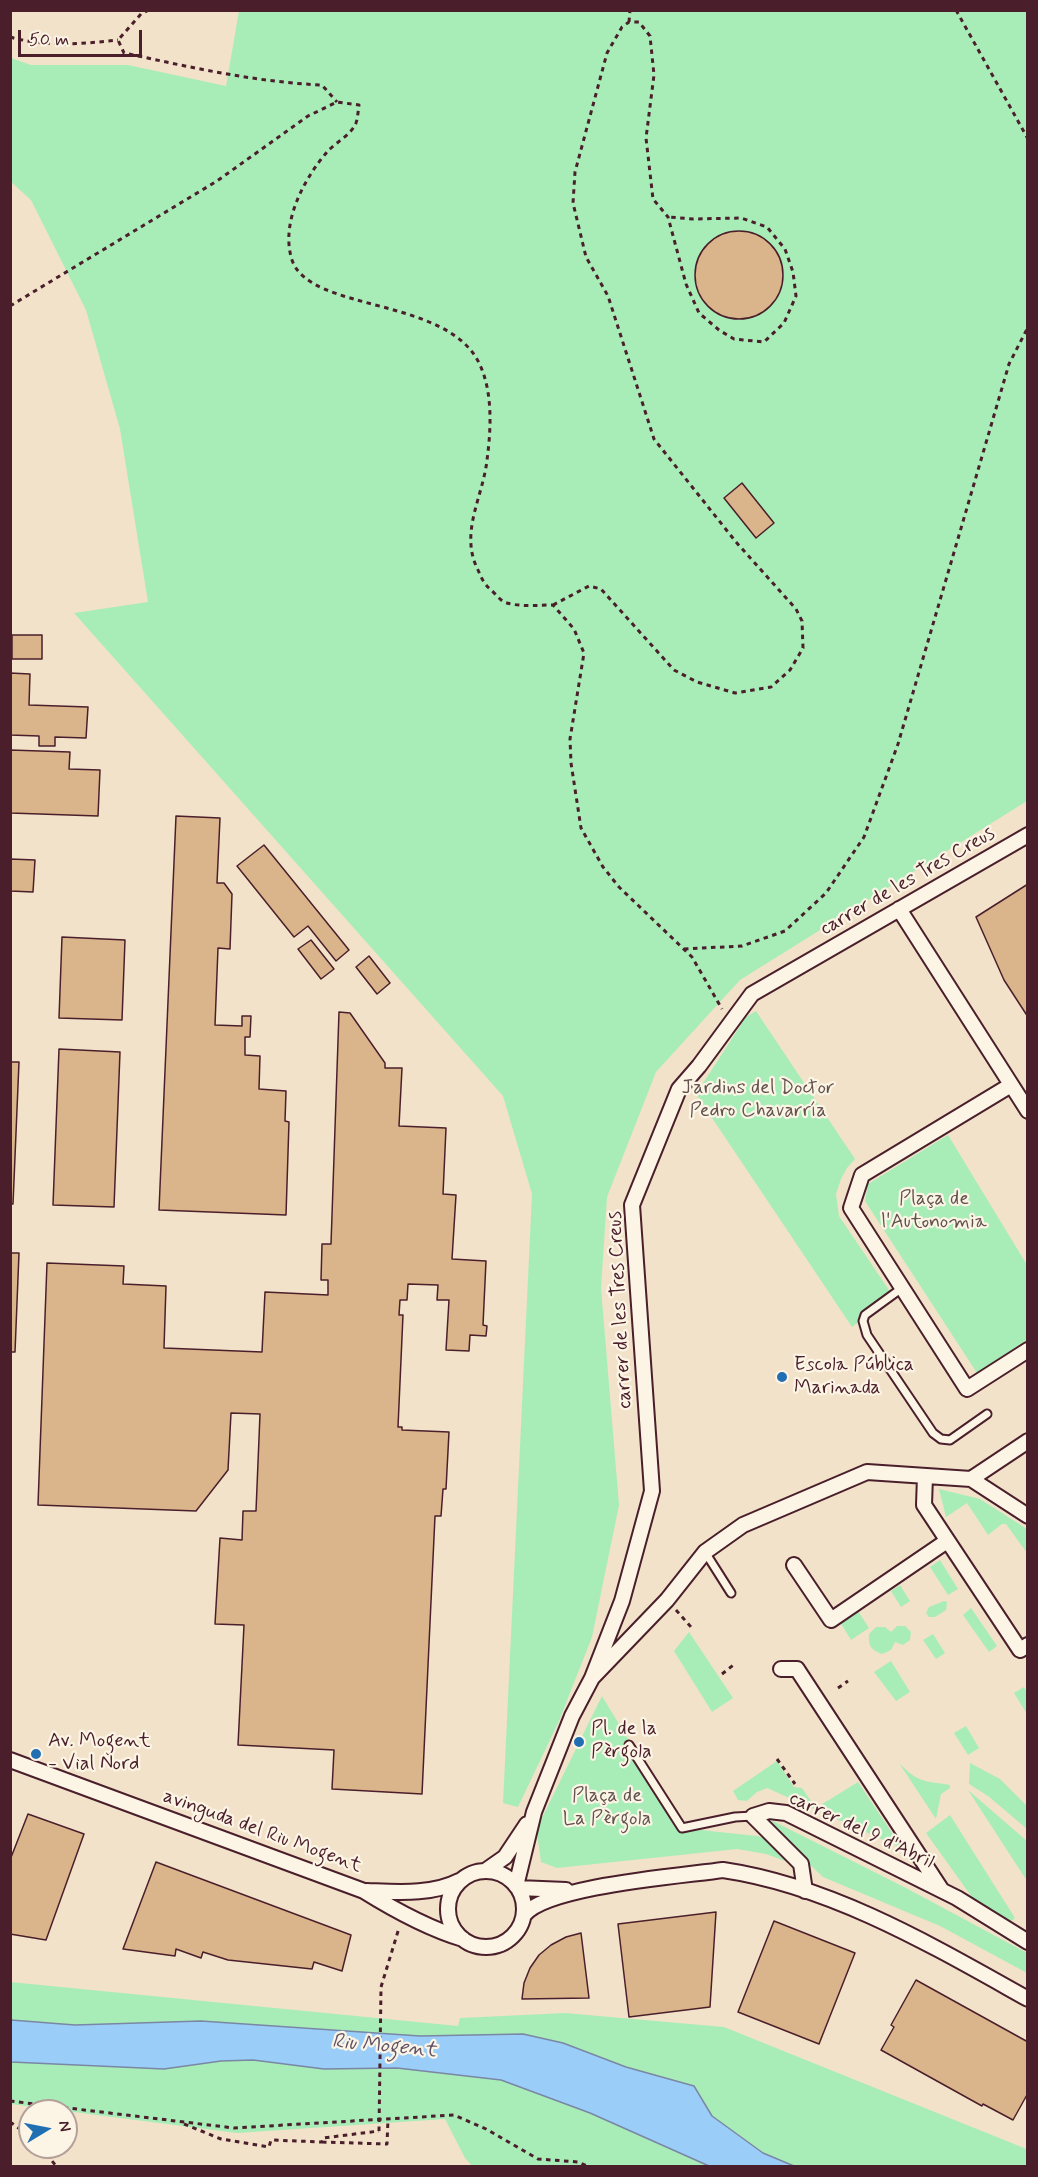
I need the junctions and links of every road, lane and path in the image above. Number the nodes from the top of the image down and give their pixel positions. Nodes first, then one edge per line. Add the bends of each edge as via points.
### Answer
1 (149, 10) edge
2 (630, 10) edge
3 (956, 10) edge
4 (629, 22) junction
5 (10, 37) edge
6 (118, 40) junction
7 (337, 102) junction
8 (1028, 139) edge
9 (668, 217) junction
10 (10, 306) edge
11 (1028, 327) edge
12 (553, 606) junction
13 (1028, 835) edge
14 (899, 909) junction
15 (684, 949) junction
16 (730, 1023) junction
17 (1011, 1085) junction
18 (1028, 1111) edge
19 (902, 1288) junction
20 (1028, 1350) edge
21 (987, 1414) dead end
22 (1028, 1440) edge
23 (925, 1476) junction
24 (971, 1479) junction
25 (1028, 1516) edge
26 (947, 1540) junction
27 (705, 1552) junction
28 (794, 1565) dead end
29 (731, 1593) dead end
30 (667, 1600) junction
31 (691, 1627) dead end
32 (1028, 1645) edge
33 (736, 1663) dead end
34 (782, 1669) dead end
35 (722, 1674) dead end
36 (592, 1678) junction
37 (848, 1681) dead end
38 (838, 1688) dead end
39 (629, 1745) dead end
40 (777, 1758) dead end
41 (10, 1760) edge
42 (795, 1784) dead end
43 (534, 1812) junction
44 (753, 1816) junction
45 (485, 1870) junction
46 (459, 1881) junction
47 (517, 1887) junction
48 (364, 1891) junction
49 (574, 1891) junction
50 (805, 1891) junction
51 (943, 1891) junction
52 (403, 1914) junction
53 (524, 1915) junction
54 (463, 1940) junction
55 (1028, 1942) edge
56 (1028, 1999) edge
57 (10, 2101) edge
58 (388, 2119) junction
59 (179, 2122) junction
60 (322, 2142) junction
61 (586, 2166) edge

1 - 6 path
2 - 4 path
3 - 8 path
4 - 9 path via 639,22 651,36 654,75 646,138 653,199
4 - 12 path via 607,53 575,172 573,203 586,257 608,296 654,439 736,542 796,609 802,621 803,648 790,670 771,687 735,693 697,682 674,670 601,589 589,586
5 - 6 path via 80,44
6 - 7 path via 124,53 241,77 322,85
7 - 10 path via 308,116 216,181
7 - 12 path via 359,105 355,125 305,181 289,230 292,261 305,278 327,291 401,311 435,324 465,343 480,365 488,388 490,428 487,463 472,515 471,556 486,585 506,603
9 - 9 path via 686,284 699,313 735,339 764,342 784,324 796,296 792,272 785,249 767,228 741,218
11 - 15 path via 1009,364 898,744 864,837 826,892 784,931 742,946
12 - 15 path via 574,629 584,653 570,739 581,828 619,887
13 - 14 street, carrer de les Tres Creus
14 - 16 street, carrer de les Tres Creus via 752,994
14 - 17 street
15 - 16 path
16 - 36 street, carrer de les Tres Creus via 679,1089 632,1205 652,1491 622,1601
17 - 18 street
17 - 19 street via 862,1175 851,1208
19 - 20 street via 967,1389
19 - 21 lane via 865,1315 863,1321 867,1335 926,1424 941,1439 950,1440
22 - 24 street
23 - 24 street
23 - 26 street via 924,1505
23 - 27 street via 867,1472 743,1525
24 - 25 street
26 - 28 street via 831,1620
26 - 32 street via 1020,1650
27 - 29 lane
27 - 30 street
30 - 31 path
30 - 36 street
33 - 35 path
34 - 51 street, carrer del 9 d'Abril via 797,1669
36 - 43 street via 572,1716
37 - 38 path
39 - 44 lane, carrer del 9 d'Abril via 682,1828
40 - 42 path
41 - 48 street, avinguda del Riu Mogent
43 - 45 street via 505,1857
43 - 47 street
44 - 50 street via 801,1864
44 - 51 street, carrer del 9 d'Abril via 770,1811 786,1813
45 - 46 street
45 - 47 street via 506,1876
46 - 48 street, avinguda del Riu Mogent via 447,1888
46 - 54 street via 450,1895 448,1911 452,1927
47 - 49 street
47 - 53 street
48 - 52 street, avinguda del Riu Mogent
49 - 50 street via 723,1870 771,1878
49 - 53 street via 539,1903
50 - 56 street via 864,1913
51 - 55 street, carrer del 9 d'Abril
52 - 54 street, avinguda del Riu Mogent
52 - 60 path, bridge via 381,1987 379,2130 323,2138
53 - 54 street via 515,1934 497,1946 476,1946
57 - 59 path
58 - 59 path via 234,2128
58 - 60 path via 387,2144
58 - 61 path via 454,2115 538,2158
59 - 60 path via 221,2139 269,2147 271,2140

